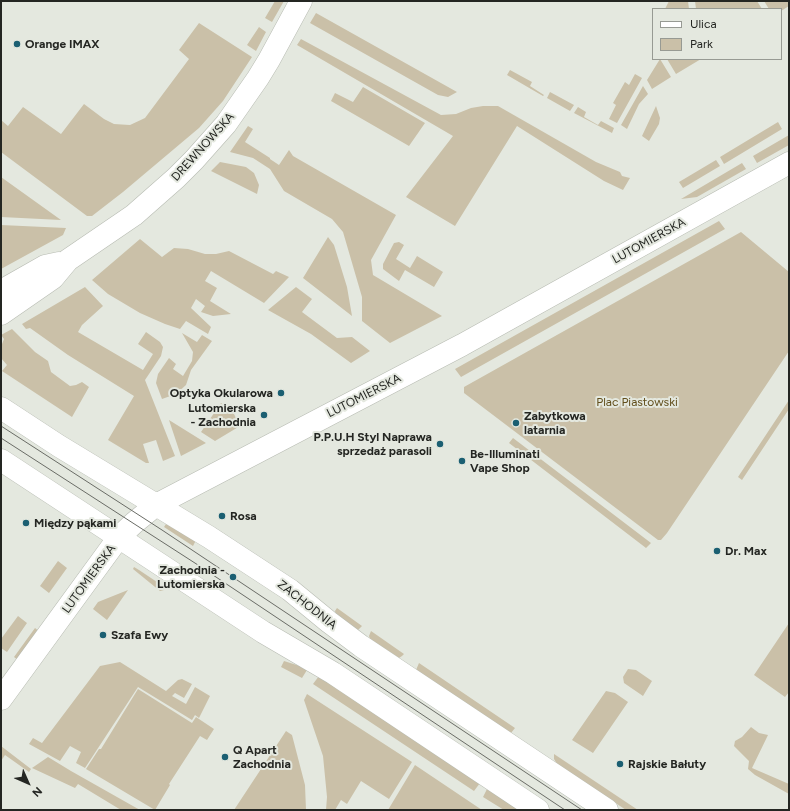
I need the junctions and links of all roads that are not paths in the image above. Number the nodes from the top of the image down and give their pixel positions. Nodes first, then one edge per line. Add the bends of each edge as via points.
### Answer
1 (302, 1) edge
2 (789, 163) edge
3 (68, 260) junction
4 (1, 291) edge
5 (1, 314) edge
6 (1, 408) edge
7 (1, 460) edge
8 (156, 505) junction
9 (119, 538) junction
10 (1, 699) edge
11 (538, 810) edge
12 (607, 810) edge

1 - 3 main road, DREWNOWSKA via 258,78 207,146 146,205
2 - 8 main road, LUTOMIERSKA via 442,356
3 - 4 main road, DREWNOWSKA via 45,266
3 - 5 main road, DREWNOWSKA via 53,278
6 - 8 main road, ZACHODNIA
7 - 9 main road
8 - 9 main road, LUTOMIERSKA
8 - 12 main road, ZACHODNIA via 290,590 361,646
9 - 10 main road, LUTOMIERSKA
9 - 11 main road via 263,632 344,680

